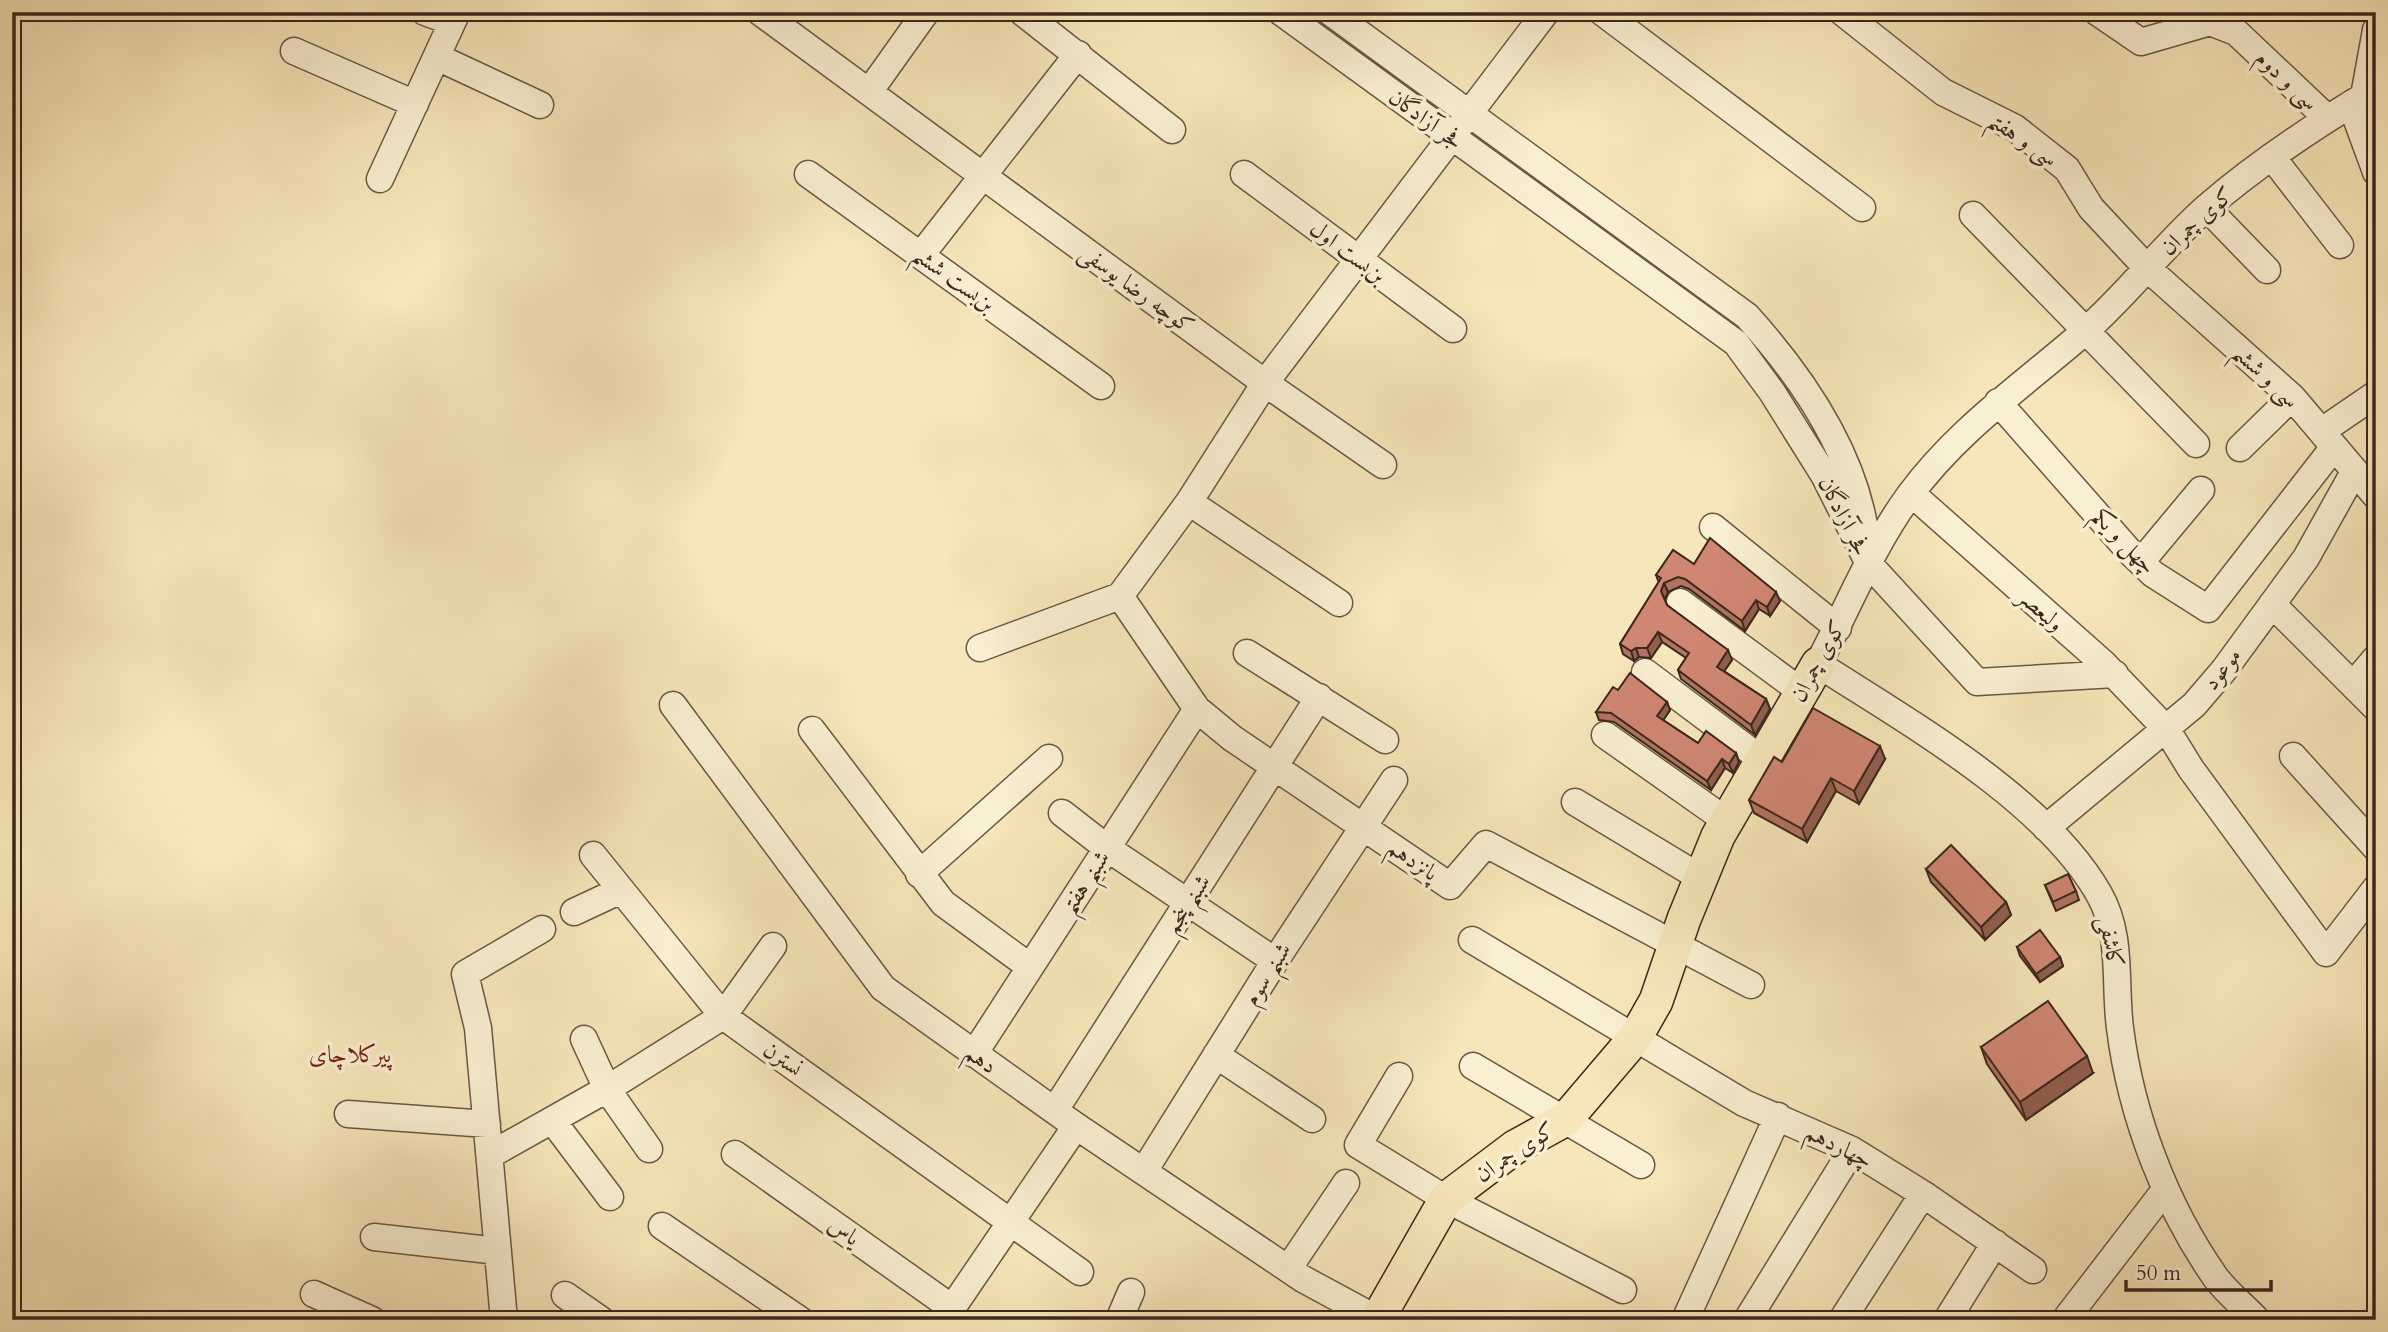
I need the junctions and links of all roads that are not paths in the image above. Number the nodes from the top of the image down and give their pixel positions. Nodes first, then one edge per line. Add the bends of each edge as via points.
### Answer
1 (425, 12) edge
2 (760, 12) edge
3 (926, 12) edge
4 (1022, 12) edge
5 (1281, 12) edge
6 (1330, 12) edge
7 (1546, 12) edge
8 (1602, 12) edge
9 (1842, 12) edge
10 (2097, 12) edge
11 (455, 17) edge
12 (2376, 30) edge
13 (294, 51) dead end
14 (1078, 54) junction
15 (438, 57) junction
16 (869, 92) junction
17 (2363, 96) edge
18 (415, 104) junction
19 (540, 105) dead end
20 (1471, 115) junction
21 (2327, 118) junction
22 (1172, 130) dead end
23 (1452, 139) junction
24 (2273, 157) junction
25 (2376, 172) edge
26 (808, 174) dead end
27 (1244, 174) dead end
28 (985, 177) junction
29 (380, 179) dead end
30 (1862, 208) dead end
31 (2207, 208) junction
32 (1973, 215) dead end
33 (2340, 245) dead end
34 (921, 256) junction
35 (1360, 261) junction
36 (2147, 267) junction
37 (2267, 270) dead end
38 (1453, 329) dead end
39 (2084, 332) junction
40 (1265, 383) junction
41 (1101, 386) dead end
42 (2376, 394) edge
43 (2291, 397) junction
44 (1998, 402) junction
45 (2328, 439) junction
46 (2196, 444) dead end
47 (2240, 448) dead end
48 (1848, 464) junction
49 (1383, 465) dead end
50 (2354, 472) junction
51 (1824, 475) junction
52 (2202, 490) dead end
53 (1911, 493) junction
54 (2376, 496) edge
55 (1189, 502) junction
56 (1713, 527) dead end
57 (2141, 562) junction
58 (1869, 564) junction
59 (1120, 596) junction
60 (1680, 602) dead end
61 (1339, 603) dead end
62 (2272, 604) junction
63 (1838, 628) junction
64 (980, 648) dead end
65 (1247, 653) dead end
66 (2376, 658) edge
67 (1645, 672) dead end
68 (2115, 674) junction
69 (1810, 678) junction
70 (2353, 685) junction
71 (1319, 697) junction
72 (673, 705) dead end
73 (2376, 708) edge
74 (1197, 709) junction
75 (812, 730) dead end
76 (2167, 730) junction
77 (1605, 735) dead end
78 (1385, 740) dead end
79 (2293, 756) dead end
80 (1049, 758) dead end
81 (1761, 759) junction
82 (1274, 767) junction
83 (1394, 780) dead end
84 (1575, 802) dead end
85 (1062, 813) dead end
86 (1727, 821) junction
87 (1363, 827) junction
88 (2046, 828) junction
89 (1107, 848) junction
90 (2376, 848) edge
91 (593, 855) dead end
92 (919, 874) junction
93 (1701, 878) junction
94 (2376, 888) edge
95 (621, 890) junction
96 (1188, 902) junction
97 (574, 912) dead end
98 (542, 929) dead end
99 (1472, 940) dead end
100 (773, 946) dead end
101 (1675, 947) junction
102 (1275, 961) junction
103 (1030, 967) junction
104 (1751, 985) dead end
105 (723, 1016) junction
106 (1635, 1038) junction
107 (584, 1039) dead end
108 (974, 1054) junction
109 (1216, 1055) junction
110 (1473, 1066) dead end
111 (1399, 1076) dead end
112 (607, 1089) junction
113 (1055, 1110) junction
114 (348, 1114) dead end
115 (1779, 1116) junction
116 (1312, 1119) dead end
117 (1566, 1119) junction
118 (552, 1120) junction
119 (487, 1124) junction
120 (1076, 1126) junction
121 (649, 1149) dead end
122 (1852, 1150) junction
123 (490, 1154) junction
124 (735, 1154) dead end
125 (1641, 1165) dead end
126 (1144, 1171) junction
127 (1346, 1182) dead end
128 (2165, 1190) junction
129 (1923, 1194) junction
130 (610, 1197) dead end
131 (1446, 1199) junction
132 (1011, 1221) junction
133 (662, 1226) dead end
134 (374, 1237) dead end
135 (1995, 1243) junction
136 (498, 1251) junction
137 (1288, 1269) junction
138 (2033, 1270) dead end
139 (1080, 1272) dead end
140 (1623, 1290) dead end
141 (1131, 1292) dead end
142 (314, 1294) dead end
143 (565, 1294) dead end
144 (948, 1314) edge
145 (372, 1320) edge
146 (504, 1320) edge
147 (601, 1320) edge
148 (800, 1320) edge
149 (1119, 1320) edge
150 (1377, 1320) edge
151 (1685, 1320) edge
152 (1747, 1320) edge
153 (1842, 1320) edge
154 (1947, 1320) edge
155 (2065, 1320) edge
156 (2257, 1320) edge

1 - 11 street
2 - 16 street, کوچه رضا یوسفی
3 - 16 street
4 - 14 street
5 - 23 street, فجر آزادگان
6 - 20 street, فجر آزادگان
7 - 20 street
8 - 30 street
9 - 36 street, سی و هفتم via 1943,92 2015,128 2067,169 2091,208
10 - 21 street, سی و دوم via 2141,42 2210,22 2236,32
11 - 15 street
12 - 17 street
13 - 18 street
14 - 22 street
14 - 28 street
15 - 18 street
15 - 19 street
16 - 28 street, کوچه رضا یوسفی
17 - 21 street, کوی چمران
17 - 25 street
18 - 29 street
20 - 23 street
20 - 48 street, فجر آزادگان via 1747,316 1784,362
21 - 24 street, کوی چمران
23 - 35 street
23 - 51 street, فجر آزادگان via 1736,343
24 - 31 street, کوی چمران
24 - 33 street
26 - 34 street, بن‌بست ششم
27 - 35 street, بن‌بست اول
28 - 34 street
28 - 40 street, کوچه رضا یوسفی
31 - 36 street, کوی چمران
31 - 37 street
32 - 39 street
34 - 41 street, بن‌بست ششم
35 - 38 street, بن‌بست اول
35 - 40 street
36 - 39 street, کوی چمران
36 - 43 street, سی و ششم
39 - 44 street, کوی چمران
39 - 46 street
40 - 49 street, کوچه رضا یوسفی
40 - 55 street
42 - 45 street
43 - 45 street, سی و ششم
43 - 47 street
44 - 53 street, کوی چمران
44 - 57 street, چهل و یکم
45 - 50 street, سی و ششم
45 - 57 street, چهل و یکم via 2208,609
48 - 51 street
48 - 58 street, فجر آزادگان via 1864,520
50 - 54 street, سی و ششم
50 - 62 street, موعود via 2306,558
51 - 58 street, فجر آزادگان
52 - 57 street
53 - 58 street, کوی چمران
53 - 68 street, ولیعصر
55 - 59 street
55 - 61 street
56 - 63 street
58 - 63 street, کوی چمران
58 - 68 street via 1977,682
59 - 64 street
59 - 74 street, پانزدهم
60 - 69 street, کاشفی
62 - 70 street
62 - 76 street, موعود via 2224,670
63 - 69 street, کوی چمران
65 - 71 street
66 - 70 street
67 - 81 street
68 - 76 street, ولیعصر
69 - 81 main road, کوی چمران
69 - 88 street, کاشفی via 1941,745
70 - 73 street
71 - 78 street
71 - 82 street, شبنم پنجم
72 - 108 street, دهم via 883,988
74 - 82 street, پانزدهم
74 - 89 street, شبنم هفتم
75 - 92 street
76 - 88 street, موعود
76 - 94 street, ولیعصر via 2326,953
77 - 86 street
79 - 90 street
80 - 92 street
81 - 86 main road, کوی چمران
82 - 87 street, پانزدهم
82 - 96 street, شبنم پنجم
83 - 87 street, شبنم سوم
84 - 93 street
85 - 89 street
86 - 93 main road, کوی چمران
87 - 101 street, پانزدهم via 1450,886 1486,844
87 - 102 street, شبنم سوم
88 - 128 street, کاشفی via 2078,862 2100,896 2117,948 2120,1028 2136,1104
89 - 96 street
89 - 103 street, شبنم هفتم
91 - 95 street, نسترن
92 - 103 street via 943,903
93 - 101 main road, کوی چمران
95 - 97 street
95 - 105 street, نسترن
96 - 102 street
96 - 113 street, شبنم پنجم
98 - 119 street via 465,974 478,1028
99 - 106 street, چهاردهم
100 - 105 street
101 - 104 street, پانزدهم
101 - 106 main road, کوی چمران via 1656,1001
102 - 109 street, شبنم سوم
103 - 108 street, شبنم هفتم
105 - 112 street
105 - 132 street, نسترن
106 - 115 street, چهاردهم via 1744,1102
106 - 117 main road, کوی چمران
107 - 112 street
108 - 113 street, دهم
109 - 116 street
109 - 126 street, شبنم سوم
110 - 117 street
111 - 131 street via 1358,1145
112 - 118 street
112 - 121 street
113 - 120 street, دهم
114 - 119 street
115 - 122 street, چهاردهم
115 - 151 street
117 - 125 street
117 - 131 main road, کوی چمران via 1515,1147
118 - 123 street
118 - 130 street
119 - 123 street
120 - 126 street, دهم
120 - 132 street
122 - 129 street, چهاردهم
122 - 152 street
123 - 136 street
124 - 144 street, یاس
126 - 137 street, دهم
127 - 137 street
128 - 155 street
128 - 156 street, کاشفی via 2217,1279
129 - 135 street, چهاردهم
129 - 153 street
131 - 140 street
131 - 150 main road, کوی چمران
132 - 139 street, نسترن
132 - 144 street
133 - 148 street
134 - 136 street
135 - 138 street, چهاردهم
135 - 154 street
136 - 146 street
137 - 150 street, دهم
141 - 149 street
142 - 145 street
143 - 147 street

